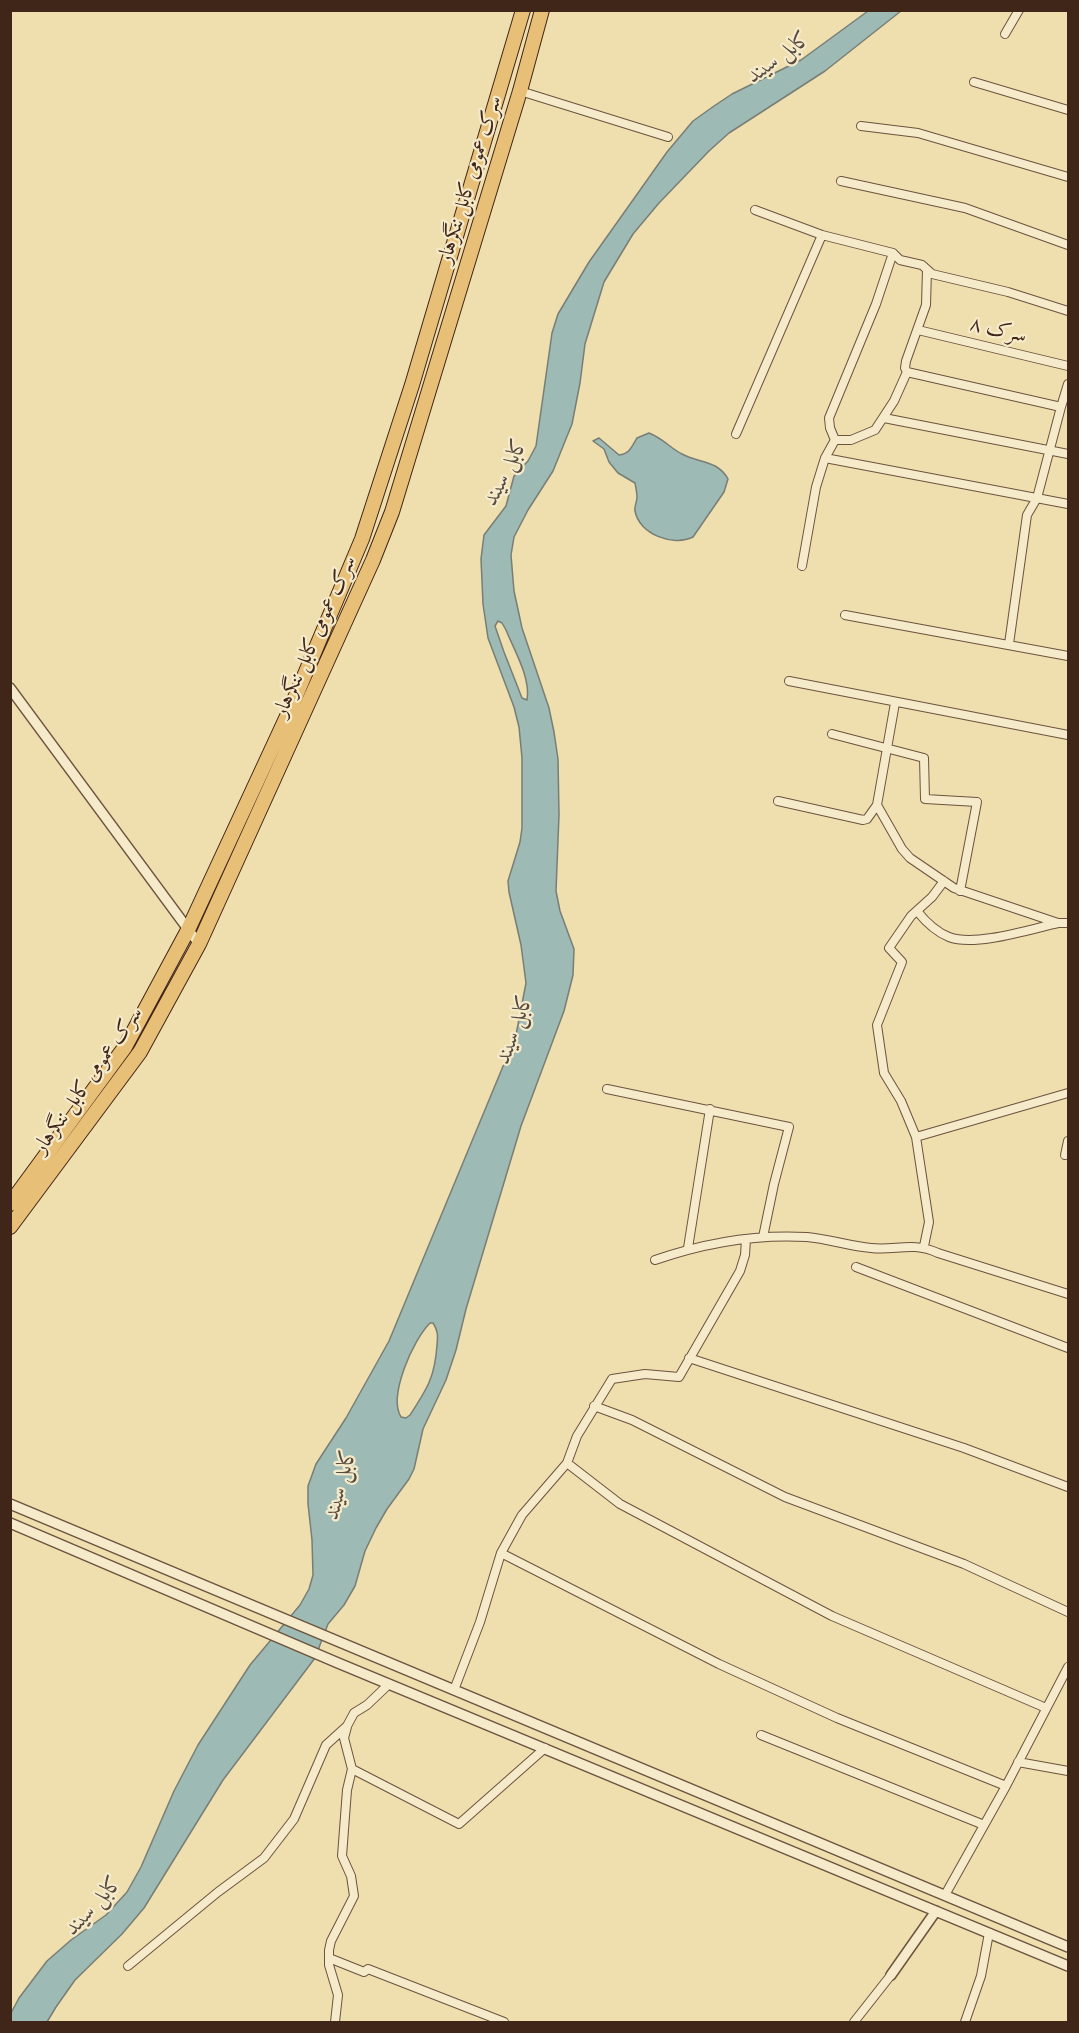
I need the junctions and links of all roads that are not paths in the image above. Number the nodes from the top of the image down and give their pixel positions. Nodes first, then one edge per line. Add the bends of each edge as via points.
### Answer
1 (523, 10) edge
2 (542, 10) edge
3 (1019, 10) edge
4 (1005, 34) dead end
5 (974, 82) dead end
6 (520, 91) junction
7 (1068, 110) edge
8 (861, 126) dead end
9 (668, 137) dead end
10 (1068, 177) edge
11 (841, 182) dead end
12 (755, 210) dead end
13 (822, 235) junction
14 (1068, 245) edge
15 (452, 249) junction
16 (893, 253) junction
17 (470, 254) junction
18 (927, 270) junction
19 (1068, 311) edge
20 (918, 330) junction
21 (1068, 366) edge
22 (907, 372) junction
23 (1068, 384) edge
24 (1061, 407) junction
25 (884, 418) junction
26 (736, 435) dead end
27 (835, 440) junction
28 (1050, 450) junction
29 (1068, 454) edge
30 (825, 458) junction
31 (1038, 498) junction
32 (1068, 504) edge
33 (802, 566) dead end
34 (845, 615) dead end
35 (1009, 644) junction
36 (1068, 656) edge
37 (789, 681) dead end
38 (10, 688) edge
39 (895, 703) junction
40 (832, 734) dead end
41 (1068, 735) edge
42 (888, 748) junction
43 (778, 801) dead end
44 (877, 806) junction
45 (944, 881) junction
46 (960, 891) junction
47 (918, 910) junction
48 (1058, 923) junction
49 (1068, 923) edge
50 (188, 930) junction
51 (199, 944) junction
52 (607, 1089) dead end
53 (1068, 1093) edge
54 (710, 1109) junction
55 (916, 1137) junction
56 (1068, 1141) edge
57 (1065, 1155) dead end
58 (10, 1204) edge
59 (10, 1227) edge
60 (763, 1237) junction
61 (746, 1239) junction
62 (924, 1246) junction
63 (688, 1248) junction
64 (655, 1260) dead end
65 (856, 1267) dead end
66 (1068, 1294) edge
67 (1068, 1348) edge
68 (690, 1358) junction
69 (594, 1406) junction
70 (567, 1463) junction
71 (1068, 1487) edge
72 (10, 1504) edge
73 (10, 1523) edge
74 (501, 1552) junction
75 (1068, 1612) edge
76 (1068, 1667) edge
77 (390, 1684) junction
78 (454, 1690) junction
79 (1046, 1708) junction
80 (347, 1726) junction
81 (761, 1735) dead end
82 (546, 1748) junction
83 (1018, 1762) junction
84 (628, 1763) junction
85 (352, 1769) junction
86 (1068, 1771) edge
87 (621, 1779) junction
88 (1006, 1786) junction
89 (984, 1825) junction
90 (945, 1895) junction
91 (936, 1911) junction
92 (989, 1933) junction
93 (1068, 1947) edge
94 (329, 1958) junction
95 (128, 1966) dead end
96 (1068, 1966) edge
97 (891, 1975) joint
98 (335, 2022) edge
99 (504, 2022) edge
100 (854, 2022) edge
101 (965, 2022) edge

1 - 15 highway, سرک عمومی کابل ننگرهار
2 - 6 highway, سرک عمومی کابل ننگرهار
3 - 4 street
5 - 7 street
6 - 9 street
6 - 17 highway, سرک عمومی کابل ننگرهار
8 - 10 street via 918,133
11 - 14 street via 965,208
12 - 13 street
13 - 16 street
13 - 26 street
15 - 17 highway
15 - 50 highway, سرک عمومی کابل ننگرهار via 362,539 289,712
16 - 18 street via 900,260
16 - 27 street via 829,418
17 - 51 highway, سرک عمومی کابل ننگرهار via 392,512
18 - 19 street
18 - 20 street via 926,305
20 - 21 street, سرک ۸
20 - 22 street via 906,361
22 - 24 street
22 - 25 street
23 - 24 street
24 - 28 street
25 - 27 street via 867,434
25 - 28 street
27 - 30 street
28 - 29 street
28 - 31 street
30 - 31 street
30 - 33 street
31 - 32 street
31 - 35 street via 1027,515
34 - 35 street
35 - 36 street
37 - 39 street
38 - 50 street
39 - 41 street
39 - 42 street
40 - 42 street
42 - 44 street
42 - 46 street via 924,758 925,799 977,802
43 - 44 street via 863,820
44 - 45 street via 910,858
45 - 46 street
45 - 47 street
46 - 48 street
47 - 48 street via 937,930 962,940
47 - 55 street via 889,948 902,962 877,1024 884,1073
48 - 49 street
50 - 51 street
50 - 58 highway, سرک عمومی کابل ننگرهار via 125,1047
51 - 59 highway, سرک عمومی کابل ننگرهار via 140,1052
52 - 54 street
53 - 55 street
54 - 60 street via 789,1126
54 - 63 street
55 - 62 street via 929,1222
56 - 57 street
60 - 61 street
60 - 62 street via 809,1237 872,1248
61 - 63 street
61 - 68 street via 740,1271
62 - 66 street
63 - 64 street
65 - 67 street
68 - 69 street via 679,1377 645,1374 612,1379
68 - 71 street via 964,1448
69 - 70 street
69 - 75 street via 632,1420 785,1497 964,1564
70 - 74 street via 522,1515
70 - 79 street via 620,1504 831,1616
72 - 78 street
73 - 77 street
74 - 78 street
74 - 88 street via 730,1669 837,1718
76 - 79 street
77 - 80 street via 354,1713
77 - 82 street
78 - 84 street
79 - 83 street
80 - 85 street via 344,1738
80 - 95 street via 326,1744 294,1819 264,1858
81 - 89 street
82 - 85 street via 459,1824
82 - 87 street
83 - 86 street
83 - 88 street
84 - 87 street
84 - 90 street
85 - 94 street via 342,1856 354,1896 331,1941
87 - 91 street
88 - 89 street
89 - 90 street
90 - 93 street
91 - 92 street
91 - 97 street
92 - 96 street
92 - 101 street via 981,1976
94 - 98 street via 338,1995
94 - 99 street via 364,1972 368,1969
97 - 100 street

